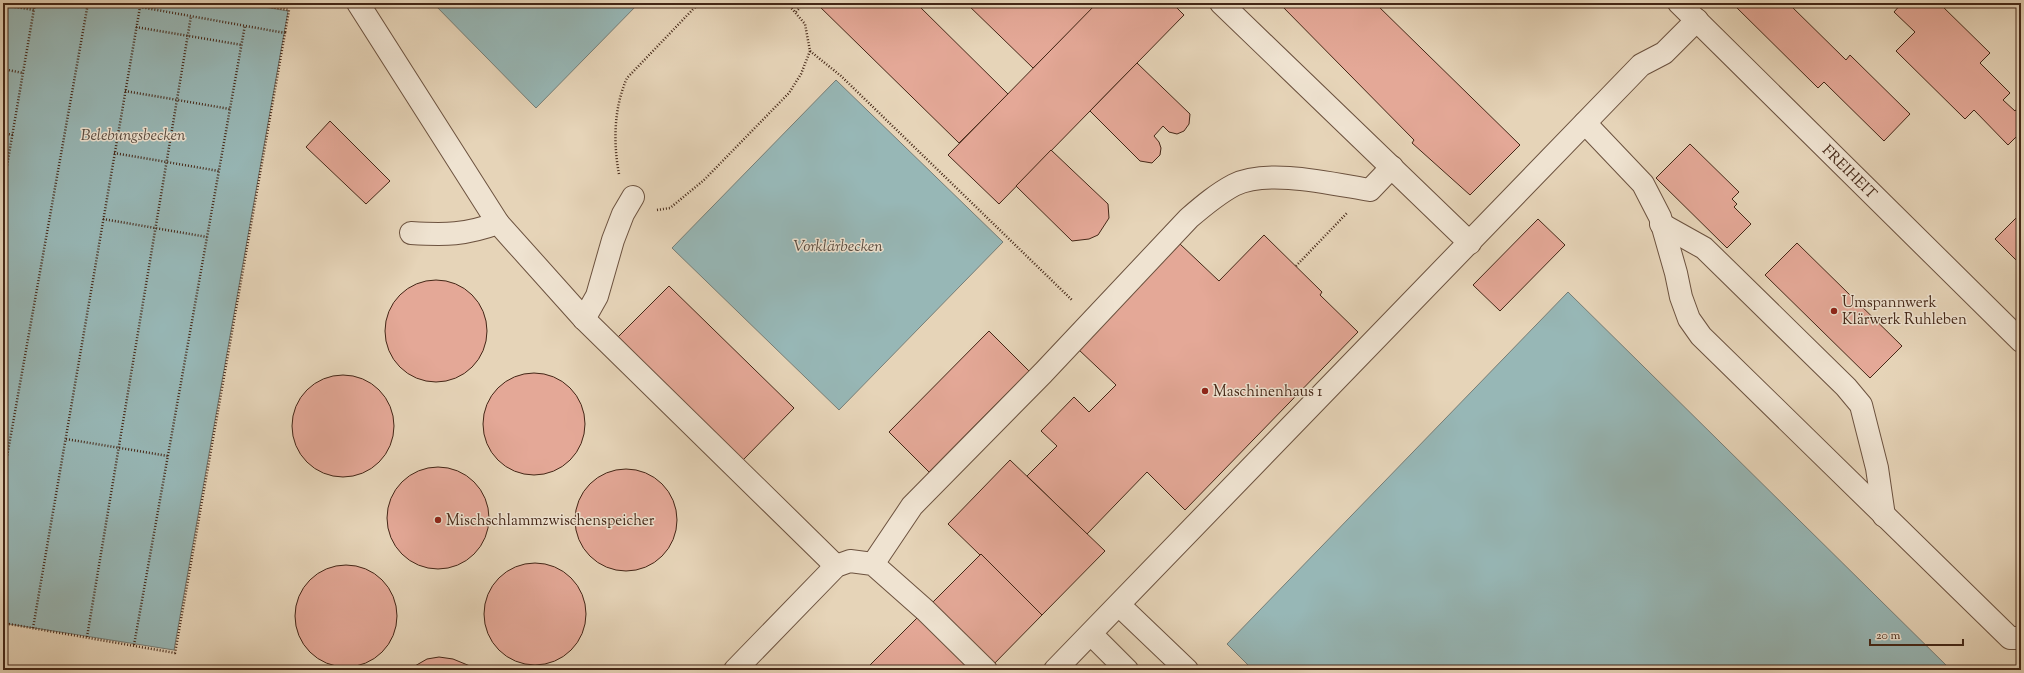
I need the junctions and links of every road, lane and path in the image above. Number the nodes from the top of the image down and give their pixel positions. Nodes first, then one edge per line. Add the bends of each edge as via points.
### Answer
1 (35, 3) edge
2 (88, 3) edge
3 (118, 3) edge
4 (248, 3) edge
5 (358, 3) edge
6 (699, 3) edge
7 (787, 3) edge
8 (804, 3) edge
9 (1221, 3) edge
10 (1679, 3) edge
11 (3, 5) edge
12 (140, 7) junction
13 (34, 10) junction
14 (796, 12) junction
15 (191, 16) junction
16 (1697, 20) junction
17 (245, 25) junction
18 (136, 27) junction
19 (285, 32) junction
20 (188, 36) junction
21 (242, 45) junction
22 (810, 51) junction
23 (3, 69) edge
24 (23, 73) junction
25 (125, 91) junction
26 (177, 100) junction
27 (230, 109) junction
28 (1585, 123) junction
29 (3, 133) edge
30 (13, 135) junction
31 (114, 153) junction
32 (166, 162) junction
33 (1392, 167) junction
34 (219, 171) junction
35 (3, 189) edge
36 (1370, 190) junction
37 (633, 197) junction
38 (103, 219) junction
39 (498, 223) junction
40 (1662, 224) junction
41 (156, 228) junction
42 (411, 233) dead end
43 (208, 237) junction
44 (1470, 243) junction
45 (1296, 266) dead end
46 (584, 319) junction
47 (1093, 320) junction
48 (2021, 340) edge
49 (66, 439) junction
50 (119, 448) junction
51 (168, 456) junction
52 (3, 479) edge
53 (1884, 516) junction
54 (873, 564) junction
55 (836, 566) junction
56 (1119, 605) junction
57 (3, 623) edge
58 (33, 628) junction
59 (1091, 634) junction
60 (87, 637) junction
61 (2021, 638) edge
62 (134, 645) junction
63 (735, 670) edge
64 (986, 670) edge
65 (1055, 670) edge
66 (1127, 670) edge
67 (1187, 670) edge

1 - 13 path
2 - 52 path
3 - 12 path
4 - 19 path via 289,10
5 - 39 street
6 - 37 path via 635,68 621,92 617,114 616,161 620,181
7 - 14 path
8 - 14 path
9 - 33 street
10 - 16 street, FREIHEIT
11 - 13 path
12 - 15 path
12 - 18 path
13 - 24 path
14 - 22 path via 805,24
15 - 17 path
15 - 20 path
16 - 28 street via 1664,53 1641,65
16 - 48 street, FREIHEIT
17 - 19 path
17 - 21 path
18 - 20 path, bridge
18 - 25 path
19 - 62 path via 176,652
20 - 21 path, bridge
20 - 26 path
21 - 27 path
22 - 37 path via 802,74 789,93 684,198 670,208 651,211
22 - 47 path via 841,76
23 - 24 path
24 - 30 path
25 - 26 path
25 - 31 path
26 - 27 path
26 - 32 path
27 - 34 path
28 - 40 street via 1644,184
28 - 44 street
29 - 30 path
30 - 35 path
31 - 32 path
31 - 38 path
32 - 34 path
32 - 41 path
33 - 36 street
33 - 44 street
34 - 43 path
36 - 45 path
36 - 47 street via 1282,178 1255,177 1234,185 1189,218
37 - 46 street via 612,240 597,296
38 - 41 path
38 - 49 path
39 - 42 street via 474,232 447,236
39 - 46 street
40 - 53 street via 1681,298 1689,319 1701,336
40 - 53 street via 1704,248 1846,387 1861,405 1877,468
41 - 43 path
41 - 50 path
43 - 51 path
44 - 56 street
46 - 55 street
47 - 54 street via 912,506
49 - 50 path
49 - 58 path
50 - 51 path
50 - 60 path
51 - 62 path
53 - 61 street via 2010,638
54 - 55 street via 850,561
54 - 64 street via 920,604
55 - 63 street
56 - 59 street
56 - 67 street
57 - 58 path
58 - 60 path
59 - 65 street
59 - 66 street
60 - 62 path

